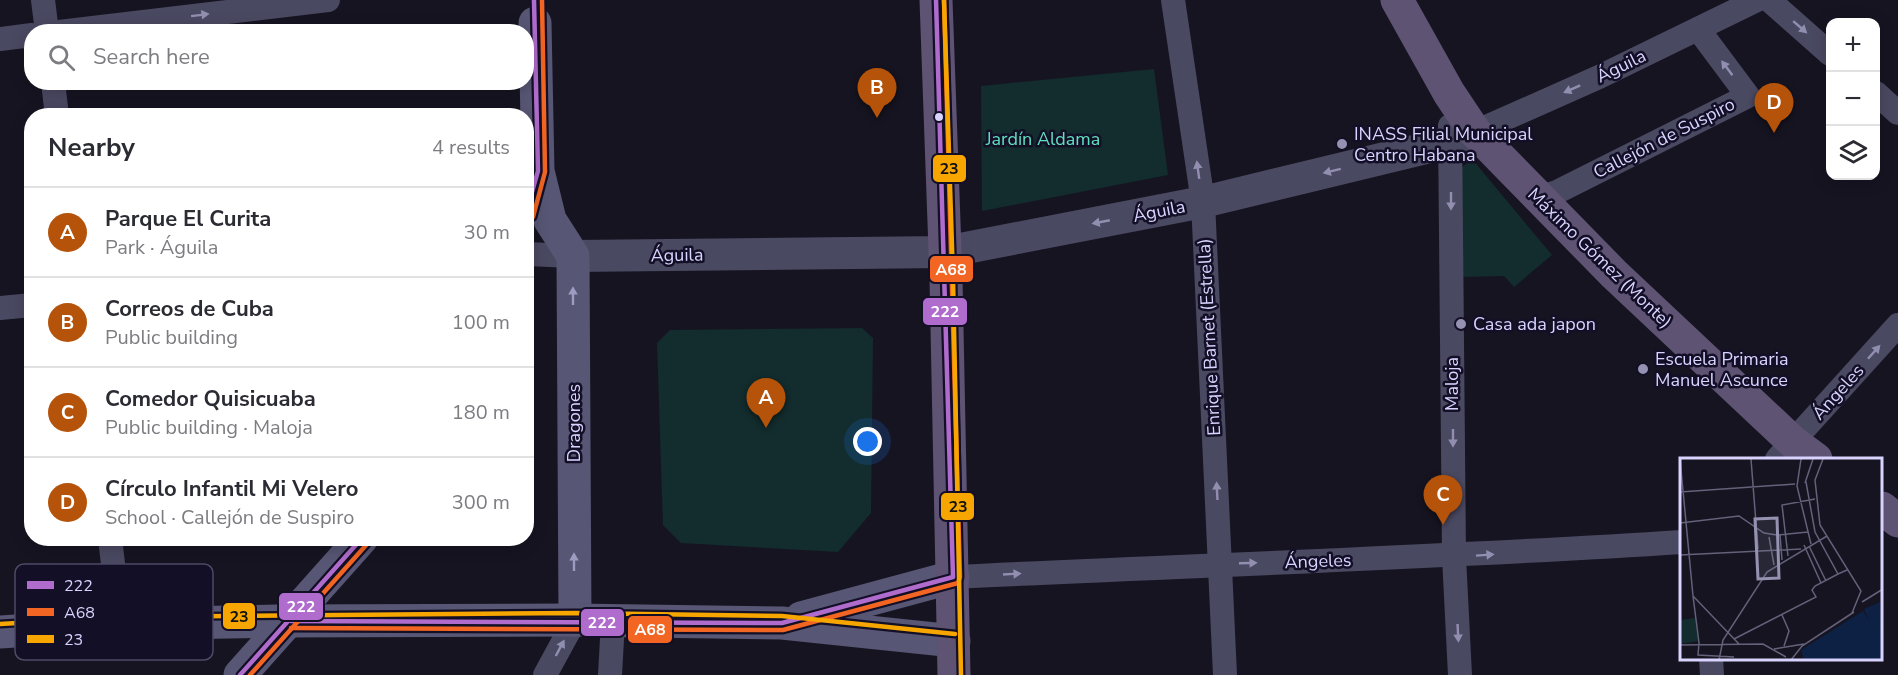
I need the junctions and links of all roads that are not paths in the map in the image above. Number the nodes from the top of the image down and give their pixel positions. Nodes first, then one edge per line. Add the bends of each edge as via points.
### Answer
1 (43, 0) edge
2 (328, 0) edge
3 (936, 0) edge
4 (1173, 0) edge
5 (1397, 0) edge
6 (1757, 0) edge
7 (1769, 0) edge
8 (534, 9) edge
9 (46, 24) edge
10 (126, 24) edge
11 (1698, 29) junction
12 (24, 36) edge
13 (0, 39) edge
14 (1826, 50) edge
15 (54, 90) edge
16 (1880, 97) edge
17 (56, 108) edge
18 (1898, 113) edge
19 (1463, 137) junction
20 (538, 171) junction
21 (534, 186) edge
22 (1537, 198) junction
23 (1203, 202) junction
24 (945, 252) junction
25 (534, 254) edge
26 (573, 256) junction
27 (24, 306) edge
28 (0, 308) edge
29 (1898, 325) edge
30 (1795, 453) edge
31 (1883, 510) edge
32 (1898, 521) edge
33 (1680, 542) edge
34 (111, 546) edge
35 (355, 546) edge
36 (1454, 557) junction
37 (113, 564) edge
38 (1220, 564) junction
39 (953, 577) junction
40 (575, 620) junction
41 (291, 621) junction
42 (613, 621) junction
43 (213, 622) edge
44 (782, 623) junction
45 (15, 632) edge
46 (0, 633) edge
47 (954, 640) junction
48 (1711, 660) edge
49 (240, 675) edge
50 (545, 675) edge
51 (610, 675) edge
52 (954, 675) edge
53 (1226, 675) edge
54 (1460, 675) edge
55 (1712, 675) edge

1 - 9 street
10 -> 2 street
3 - 24 main road
23 -> 4 street, Enrique Barnet (Estrella)
5 - 19 main road, Máximo Gómez (Monte) via 1449,93
6 - 11 street, Águila
7 -> 14 street
8 - 20 main road
11 -> 19 street, Águila
22 -> 11 street, Callejón de Suspiro via 1557,192 1748,96
12 - 13 street
15 - 17 street
16 - 18 street
19 - 22 main road, Máximo Gómez (Monte)
19 -> 23 street, Águila
19 -> 36 street, Maloja
20 - 21 main road
20 - 26 main road via 550,220
22 - 30 main road, Máximo Gómez (Monte)
23 -> 24 street, Águila
38 -> 23 street, Enrique Barnet (Estrella)
24 - 26 street, Águila
24 - 39 main road
25 - 26 street, Águila
40 -> 26 main road, Dragones
27 - 28 street
30 -> 29 street, Ángeles
31 - 32 main road
36 -> 33 street, Ángeles
34 - 37 street
35 - 41 main road
38 -> 36 street, Ángeles
36 -> 54 street, Maloja
39 -> 38 street, Ángeles
38 - 53 street, Enrique Barnet (Estrella)
39 - 44 main road
39 - 47 main road
40 - 41 main road
40 - 42 main road
50 -> 40 street, Dragones
41 - 43 main road
41 - 49 main road
42 - 44 main road
42 - 51 street
44 - 47 main road
45 - 46 main road
47 - 52 main road
48 - 55 street

